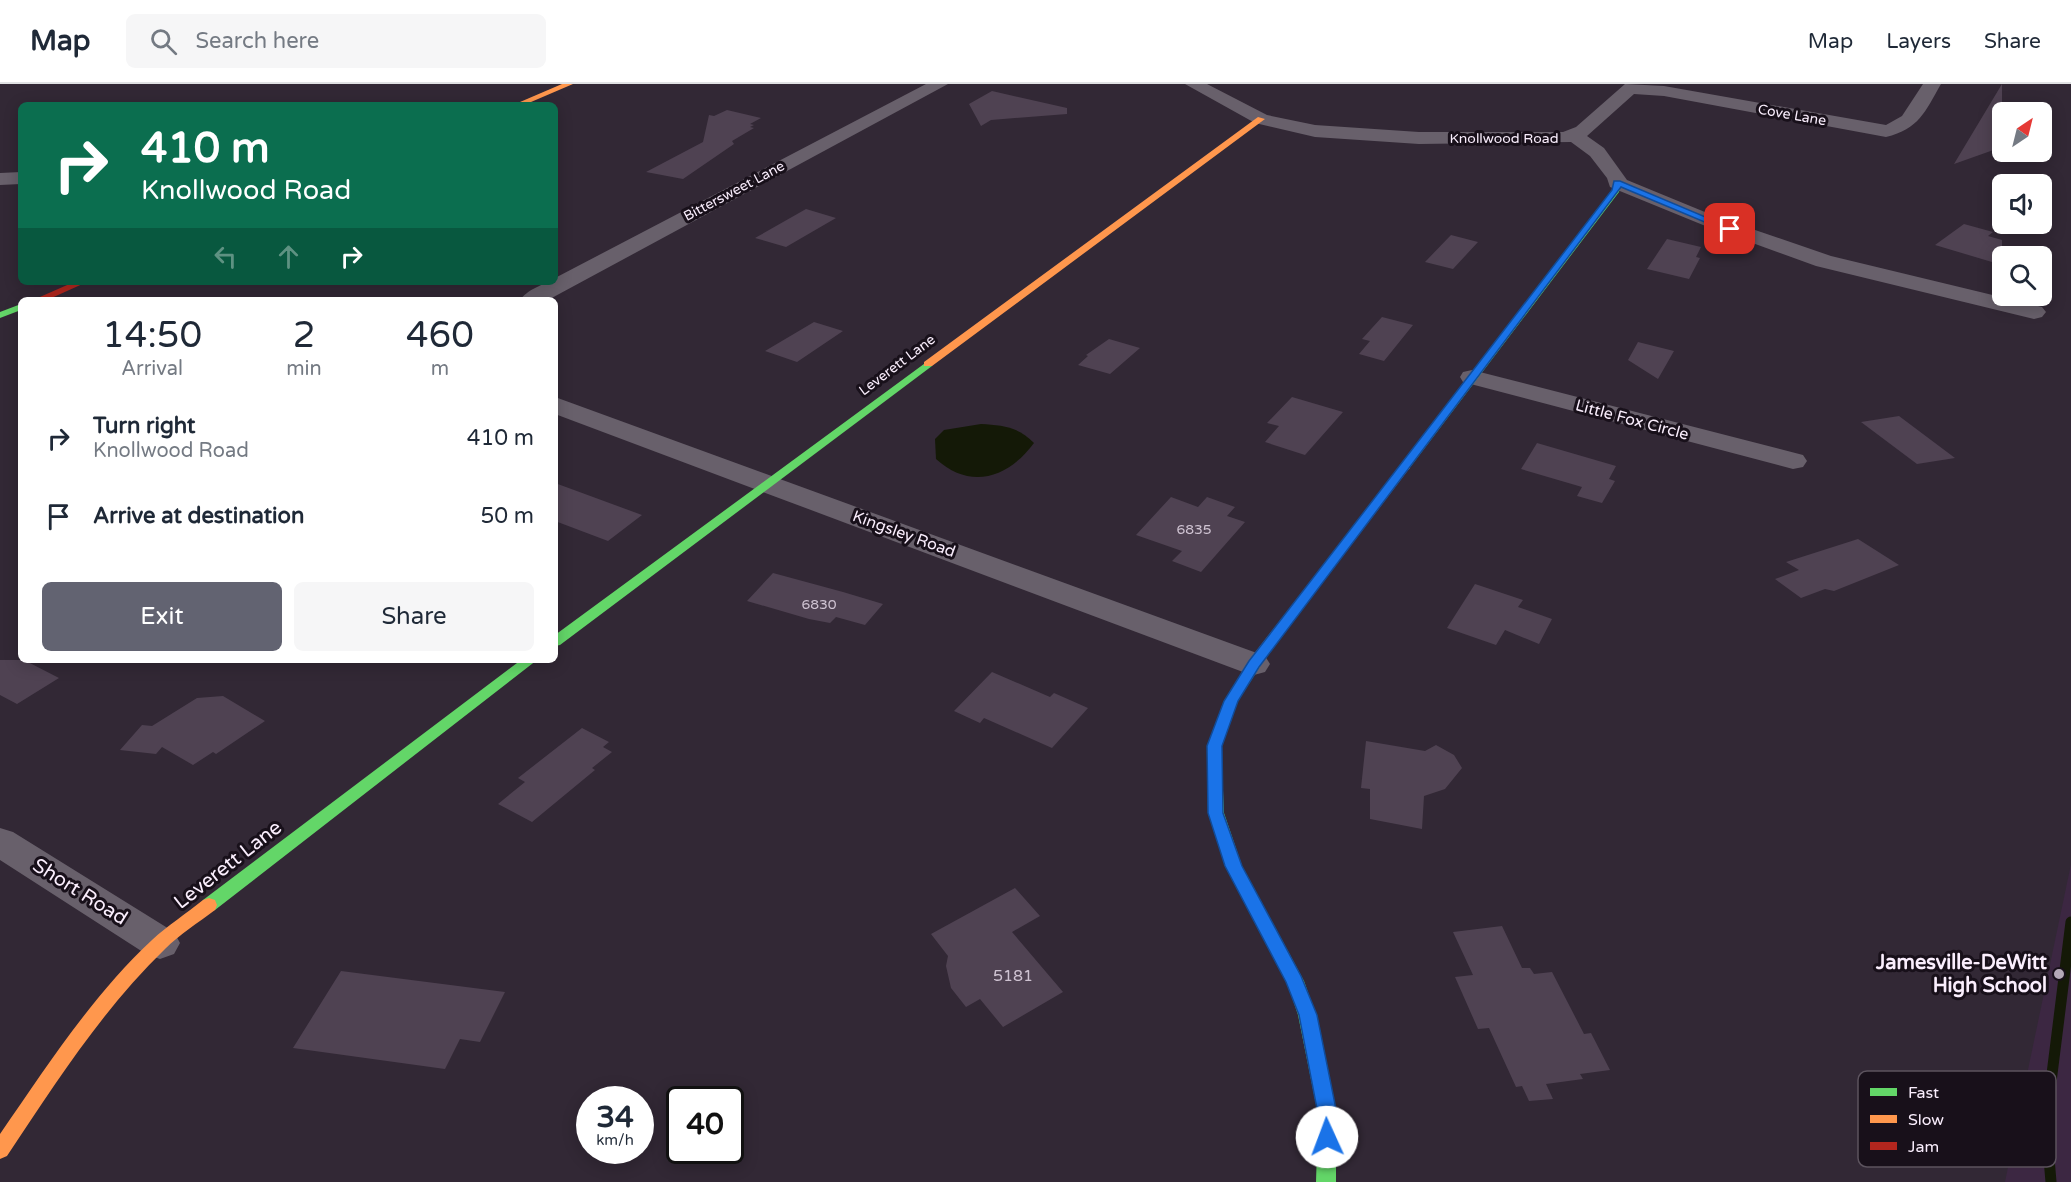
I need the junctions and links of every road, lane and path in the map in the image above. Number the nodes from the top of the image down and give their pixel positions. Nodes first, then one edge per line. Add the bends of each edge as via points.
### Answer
1 (569, 84) edge
2 (939, 84) edge
3 (1194, 84) edge
4 (1932, 84) edge
5 (1632, 87) edge
6 (524, 102) edge
7 (1261, 119) junction
8 (1575, 136) junction
9 (18, 178) edge
10 (0, 179) edge
11 (1617, 183) junction
12 (75, 285) edge
13 (45, 297) edge
14 (537, 297) edge
15 (18, 308) edge
16 (2034, 312) dead end
17 (0, 315) edge
18 (1472, 377) junction
19 (558, 406) edge
20 (1792, 461) dead end
21 (766, 483) junction
22 (558, 640) edge
23 (526, 663) edge
24 (1254, 664) junction
25 (0, 842) edge
26 (160, 943) junction
27 (0, 1150) edge
28 (1326, 1182) edge

1 - 6 street
2 - 14 street, Bittersweet Lane
3 - 7 street, Knollwood Road
4 - 5 street, Cove Lane via 1910,121 1886,131
5 - 8 street
7 - 8 street, Knollwood Road via 1315,131 1366,135
7 - 21 street, Leverett Lane
8 - 11 street, Knollwood Road via 1597,152
9 - 10 street
11 - 16 street via 1815,258
11 - 18 street via 1616,190
12 - 13 street
15 - 17 street
18 - 20 street, Little Fox Circle
18 - 24 street
19 - 21 street, Kingsley Road
21 - 22 street, Leverett Lane
21 - 24 street, Kingsley Road
23 - 26 street, Leverett Lane
24 - 28 street via 1231,701 1214,746 1216,813 1234,866 1295,981 1308,1015 1327,1114
25 - 26 street, Short Road
26 - 27 street, Leverett Lane via 138,964 56,1067

